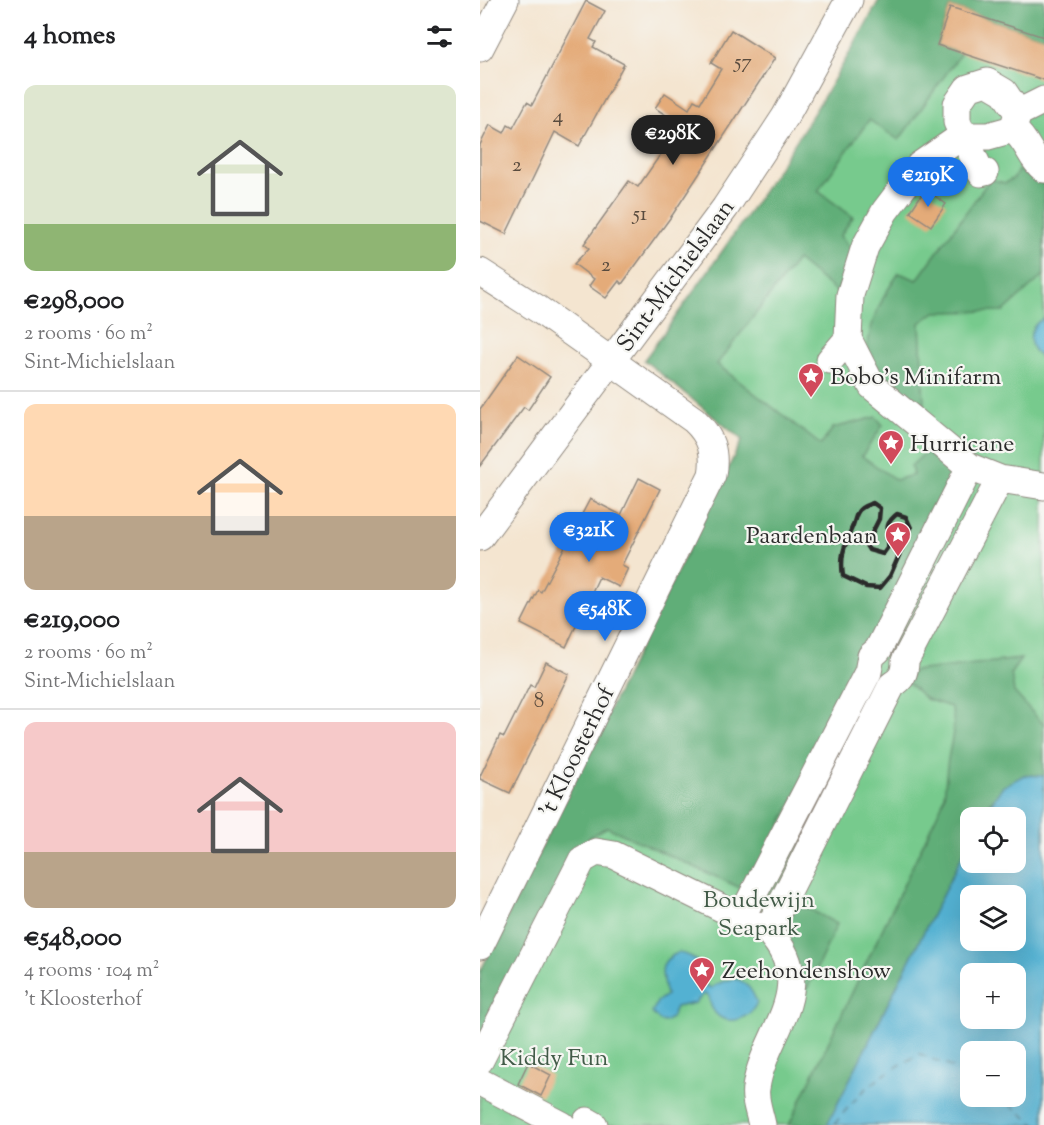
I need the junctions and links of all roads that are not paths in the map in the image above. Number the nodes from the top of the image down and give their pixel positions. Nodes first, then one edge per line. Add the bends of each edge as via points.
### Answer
1 (505, 0) edge
2 (849, 0) edge
3 (480, 48) edge
4 (1044, 100) edge
5 (1015, 121) junction
6 (962, 136) junction
7 (1044, 169) edge
8 (985, 172) dead end
9 (480, 272) edge
10 (848, 339) junction
11 (830, 360) dead end
12 (612, 361) junction
13 (970, 467) junction
14 (1000, 479) junction
15 (1044, 486) edge
16 (480, 537) edge
17 (873, 661) junction
18 (905, 661) junction
19 (892, 685) junction
20 (741, 918) junction
21 (768, 932) junction
22 (480, 946) edge
23 (480, 1060) edge
24 (480, 1082) edge
25 (562, 1125) edge
26 (585, 1125) edge
27 (594, 1125) edge
28 (762, 1125) edge

1 - 3 street
2 - 12 street, Sint-Michielslaan via 785,117 725,208
4 - 5 street
5 - 6 street via 988,136
5 - 6 street via 1004,92 987,82 968,87 957,104
5 - 7 street via 1035,161
6 - 8 street via 981,173
6 - 10 street via 920,165 891,216 865,247 863,271 850,295
9 - 12 street, 't Kloosterhof
10 - 11 street
10 - 13 street via 872,386
12 - 16 street, Sint-Michielslaan
12 - 22 street, 't Kloosterhof via 704,429 712,442 715,459 712,475
13 - 14 street
13 - 17 street
14 - 15 street
14 - 18 street
17 - 18 street via 888,648
17 - 19 street via 873,681 882,686
17 - 20 street
18 - 19 street via 905,671
19 - 21 street
20 - 21 street
20 - 23 street via 614,855 596,852 582,860
21 - 28 street via 784,952 790,985 789,1005 756,1089
24 - 25 street
26 - 27 street via 587,1121

